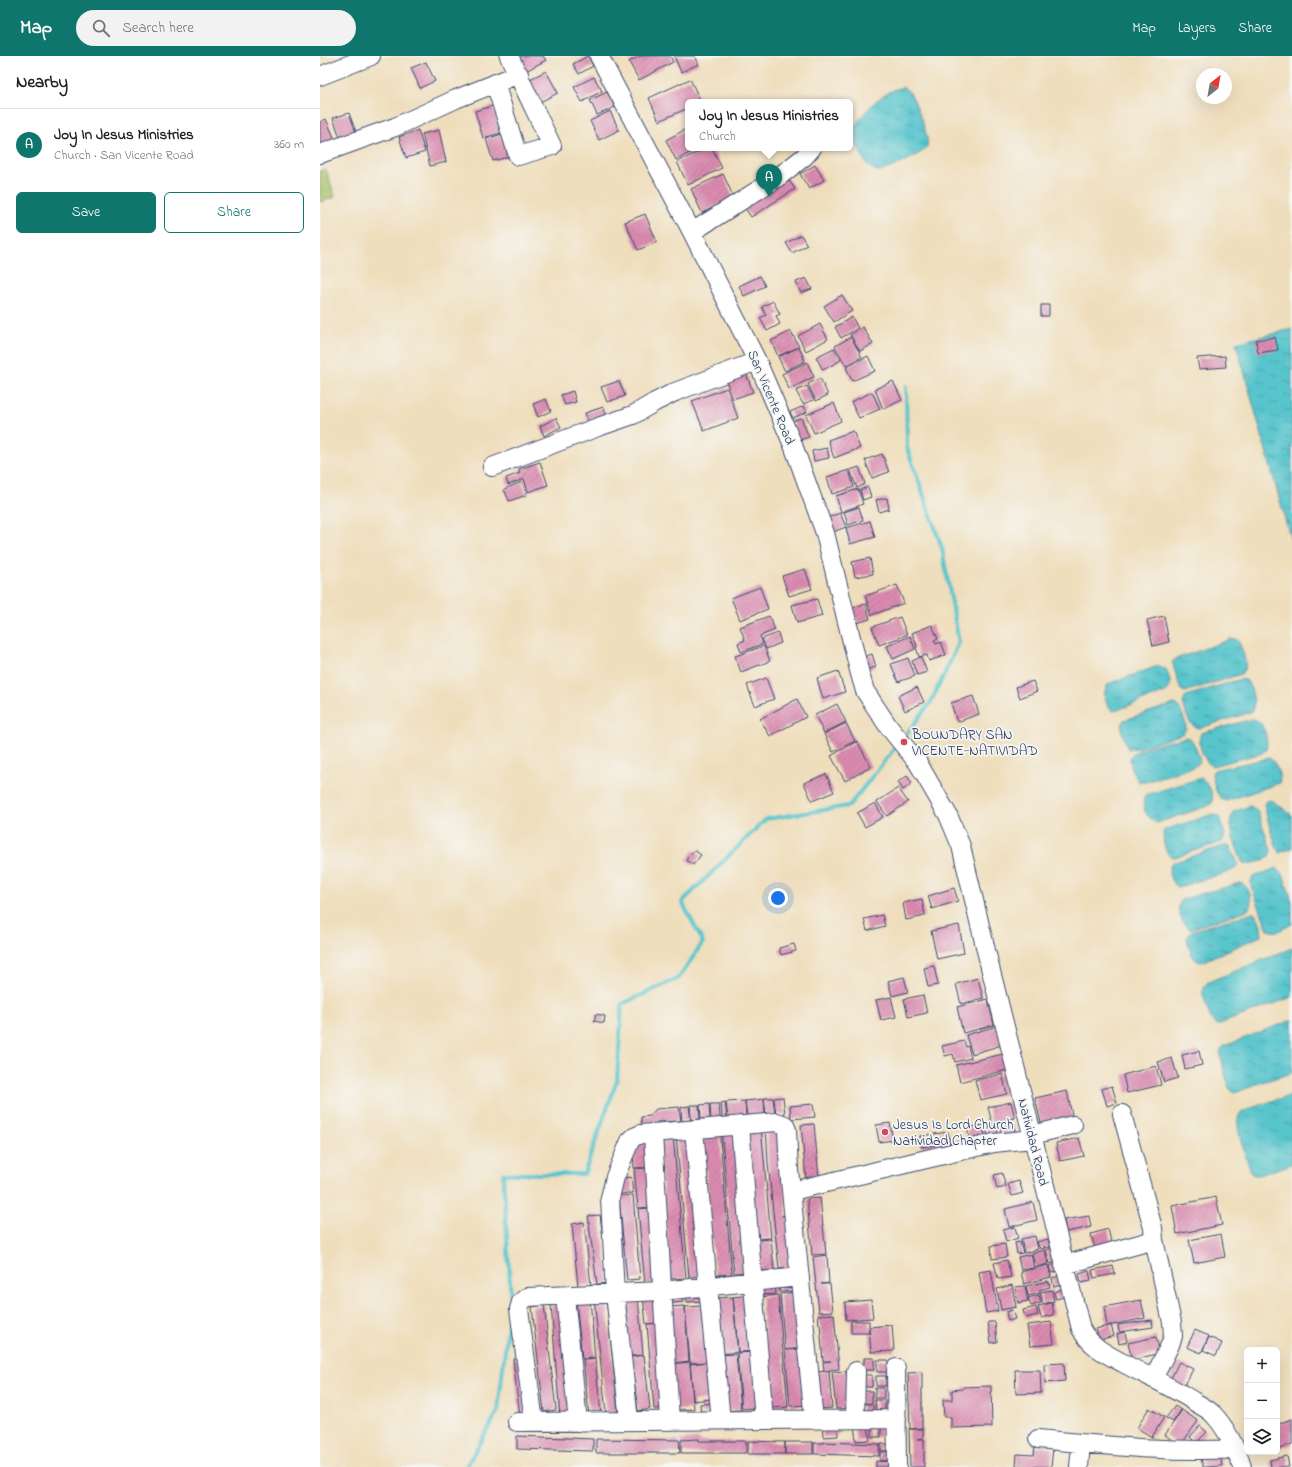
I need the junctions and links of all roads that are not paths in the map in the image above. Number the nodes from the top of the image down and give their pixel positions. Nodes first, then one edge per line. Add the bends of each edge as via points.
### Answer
1 (371, 56) edge
2 (509, 56) edge
3 (599, 56) edge
4 (518, 74) junction
5 (320, 76) edge
6 (495, 84) junction
7 (809, 151) edge
8 (320, 154) edge
9 (692, 232) junction
10 (757, 361) junction
11 (492, 467) dead end
12 (908, 752) joint
13 (1122, 1114) dead end
14 (740, 1125) junction
15 (1073, 1125) dead end
16 (694, 1129) junction
17 (653, 1134) junction
18 (1032, 1137) junction
19 (792, 1191) junction
20 (1154, 1240) junction
21 (1064, 1265) junction
22 (800, 1277) junction
23 (753, 1282) junction
24 (708, 1287) junction
25 (662, 1291) junction
26 (615, 1294) junction
27 (565, 1296) junction
28 (896, 1368) dead end
29 (856, 1370) dead end
30 (1153, 1380) junction
31 (855, 1419) junction
32 (897, 1419) junction
33 (629, 1420) junction
34 (670, 1420) junction
35 (721, 1420) junction
36 (764, 1420) junction
37 (814, 1420) junction
38 (578, 1422) junction
39 (1038, 1439) dead end
40 (1081, 1443) junction
41 (1236, 1449) junction
42 (897, 1467) edge
43 (1079, 1467) edge
44 (1242, 1467) edge

1 - 5 street
2 - 4 street
3 - 9 street, San Vicente Road
4 - 6 street
4 - 6 street via 552,146 518,156
6 - 8 street via 395,127
7 - 9 street via 777,178
9 - 10 street, San Vicente Road
10 - 11 street via 675,392 633,415
10 - 12 street, San Vicente Road via 793,446 825,534 866,691
12 - 18 street, Natividad Road via 918,763 948,814 961,846
13 - 20 street
14 - 16 street
14 - 19 street via 777,1122 785,1125
14 - 23 street
15 - 18 street
16 - 17 street
16 - 24 street
17 - 25 street
17 - 26 street via 640,1134 630,1141 615,1177 610,1198
18 - 19 street via 994,1143
18 - 21 street, Natividad Road
19 - 22 street
20 - 21 street
20 - 30 street via 1173,1336
21 - 30 street, Natividad Road via 1081,1329 1086,1337 1093,1346
22 - 23 street
22 - 37 street
23 - 24 street
23 - 36 street
24 - 25 street
24 - 35 street
25 - 26 street
25 - 34 street
26 - 27 street
26 - 33 street
27 - 38 street
27 - 38 street via 527,1297 521,1302 519,1309 525,1422
28 - 32 street
29 - 31 street
30 - 41 street, Natividad Road via 1184,1395 1212,1413
31 - 32 street
31 - 37 street
32 - 42 street
33 - 34 street
33 - 38 street
34 - 35 street
35 - 36 street
36 - 37 street
39 - 40 street
40 - 41 street via 1142,1448
40 - 43 street
41 - 44 street, Natividad Road

